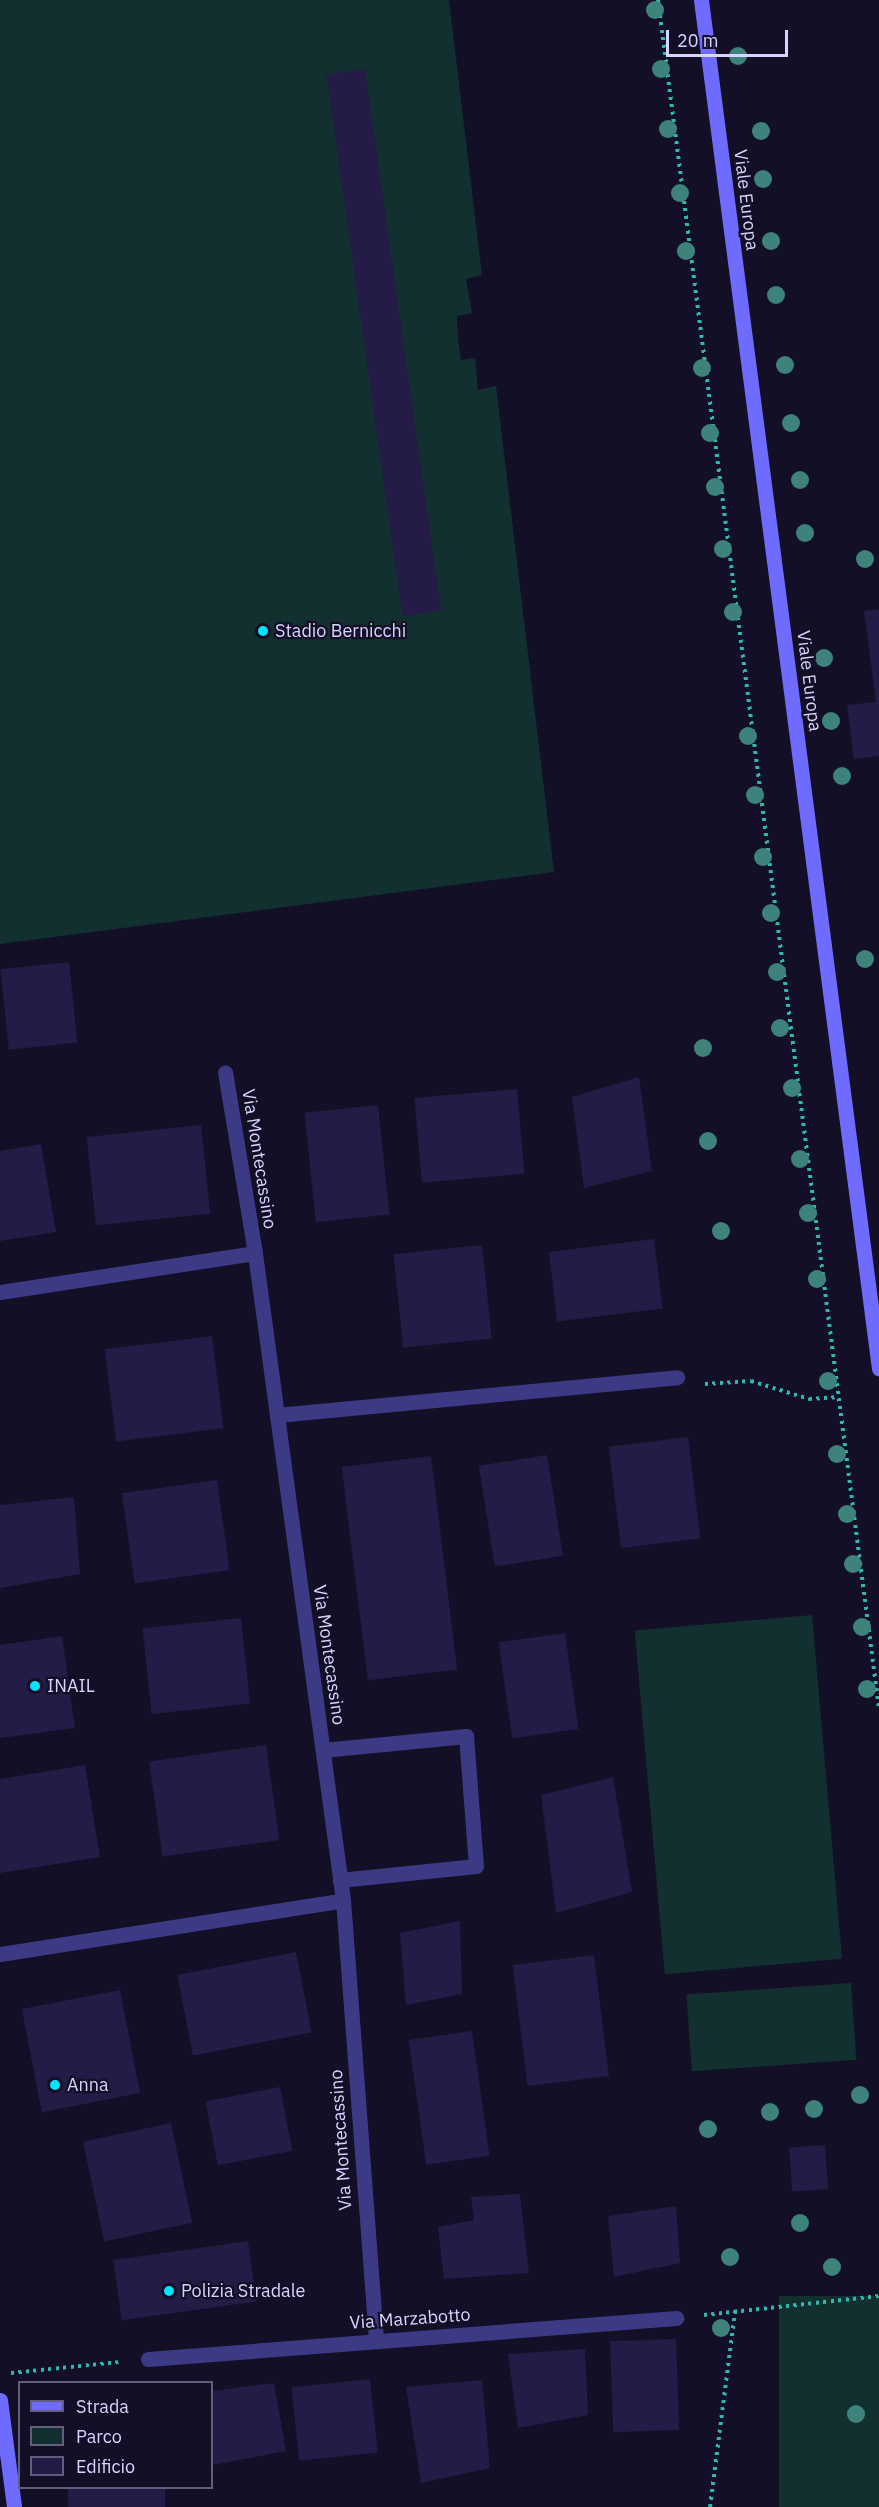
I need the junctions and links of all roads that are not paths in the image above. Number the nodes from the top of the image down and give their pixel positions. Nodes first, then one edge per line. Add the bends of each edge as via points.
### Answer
1 (701, 0) edge
2 (225, 1072) dead end
3 (255, 1253) junction
4 (0, 1292) edge
5 (877, 1344) edge
6 (879, 1368) edge
7 (677, 1377) road end
8 (277, 1415) junction
9 (323, 1750) junction
10 (340, 1880) junction
11 (343, 1900) junction
12 (0, 1954) edge
13 (676, 2318) road end
14 (376, 2341) junction
15 (148, 2359) road end
16 (0, 2400) edge
17 (14, 2507) edge

1 - 5 main road, Viale Europa
2 - 3 street, Via Montecassino
3 - 4 street, Via Montecassino
3 - 8 street, Via Montecassino
5 - 6 main road, Viale Europa
7 - 8 street
8 - 9 street, Via Montecassino
9 - 10 street, Via Montecassino
9 - 10 street via 466,1736 477,1866
10 - 11 street, Via Montecassino
11 - 12 street
11 - 14 street, Via Montecassino
13 - 14 street, Via Marzabotto
14 - 15 street, Via Marzabotto
16 - 17 main road

